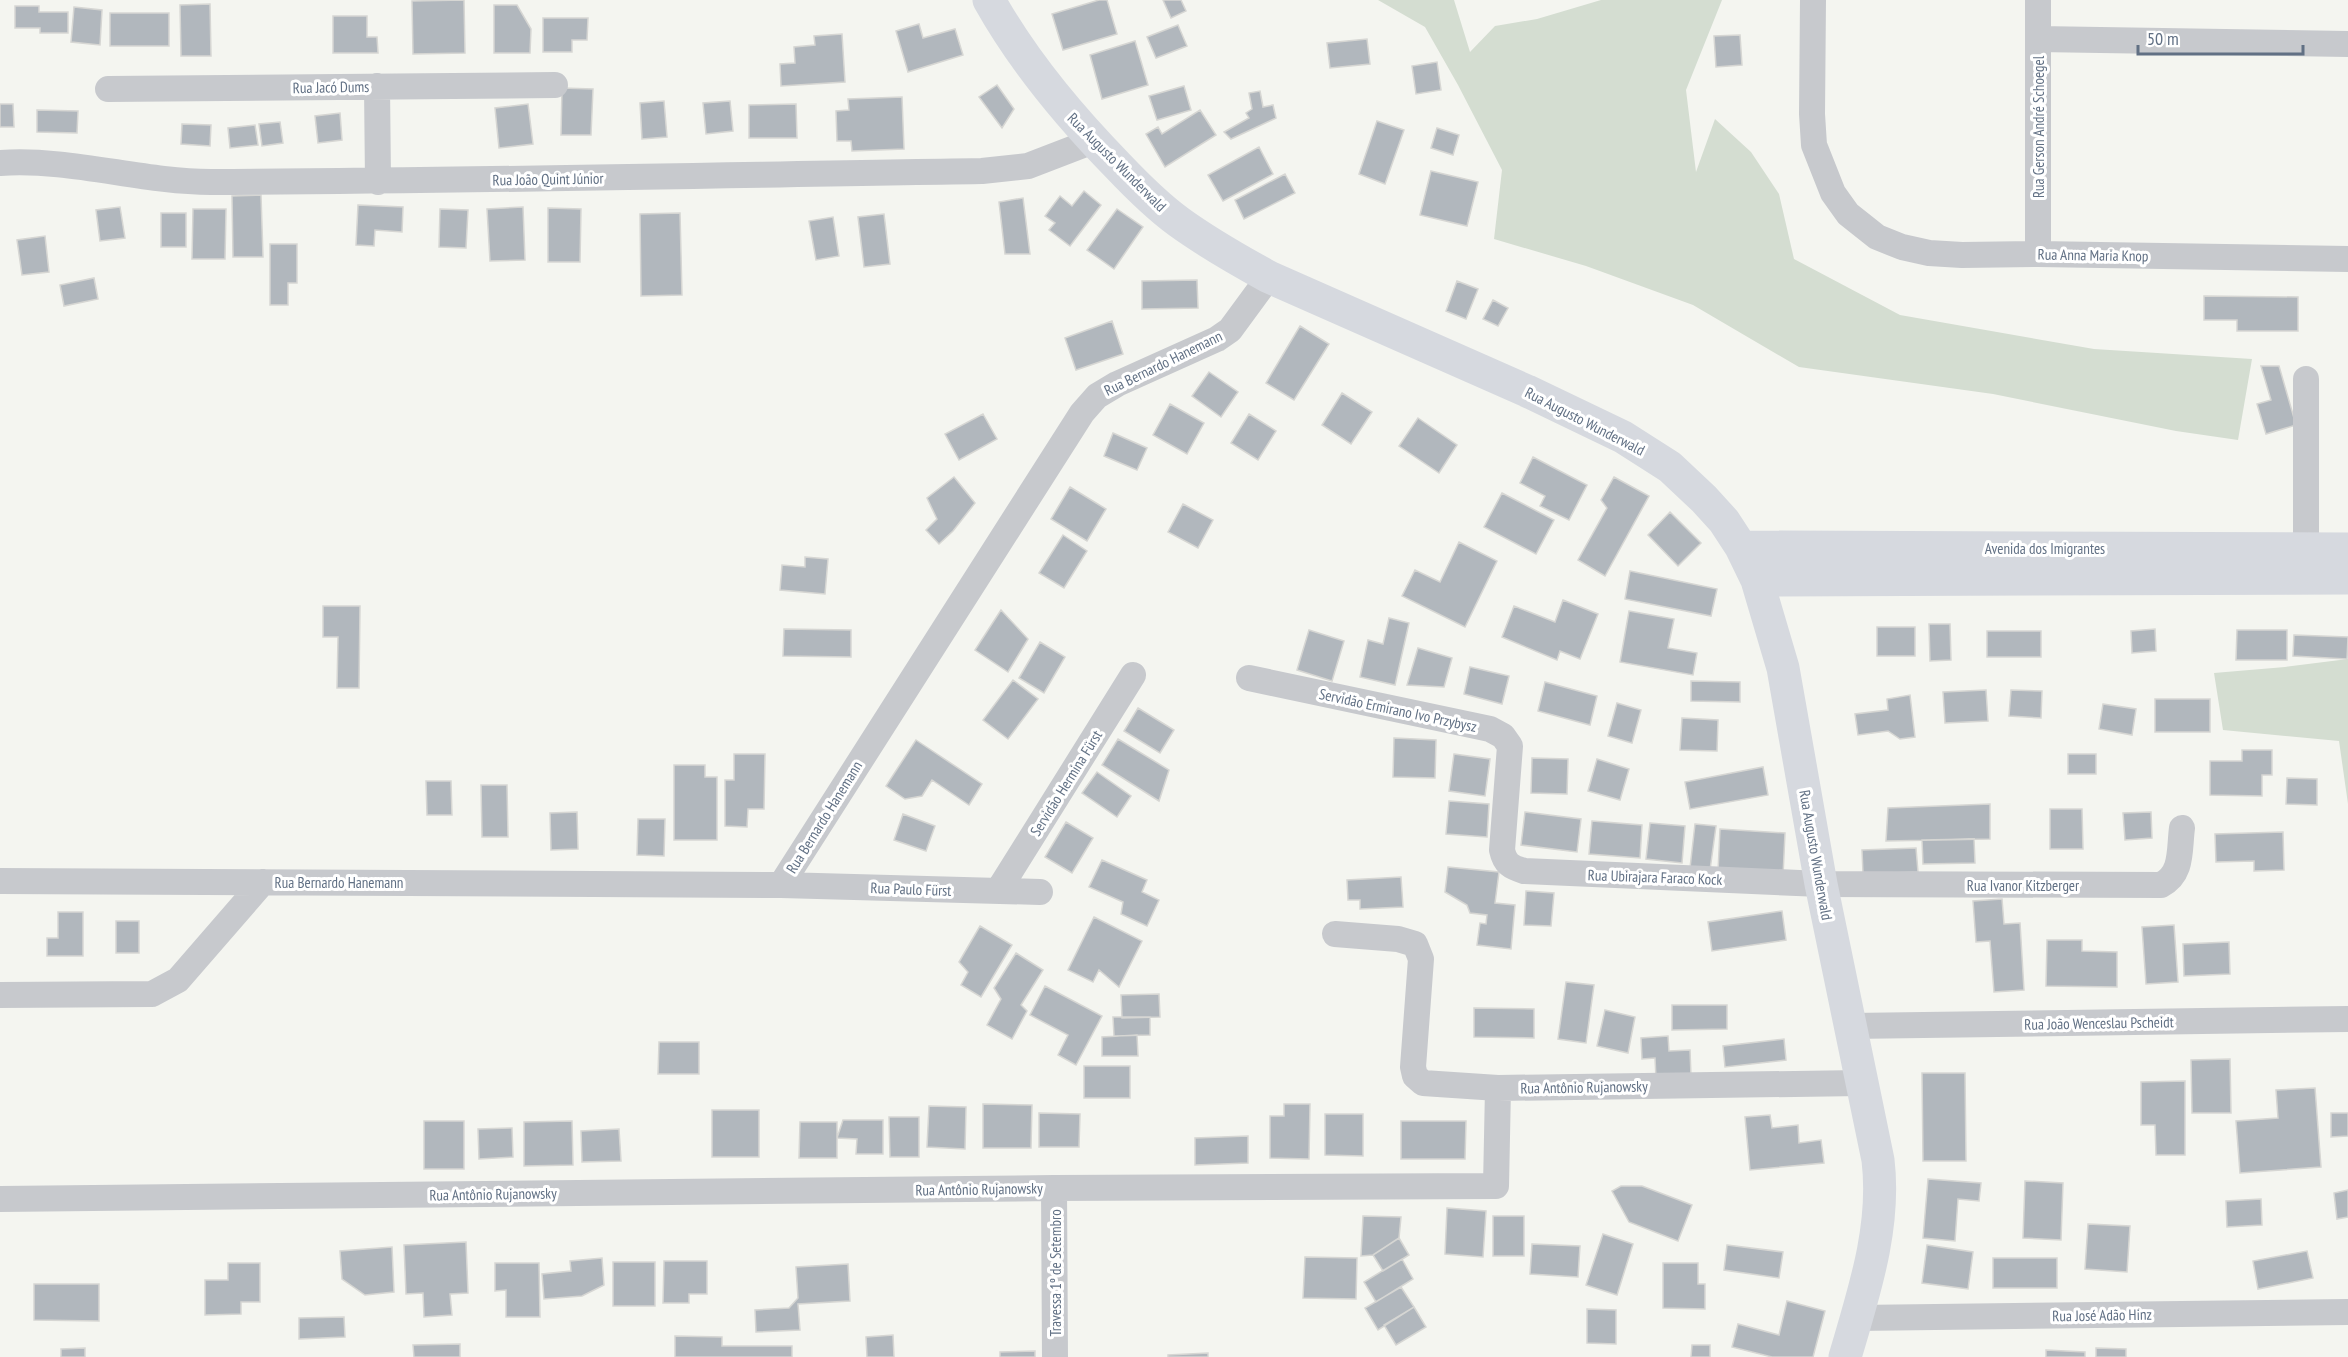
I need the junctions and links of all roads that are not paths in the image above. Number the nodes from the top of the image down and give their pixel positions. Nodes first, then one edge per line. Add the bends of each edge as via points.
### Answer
1 (989, 0) edge
2 (1813, 0) edge
3 (2038, 0) edge
4 (2038, 39) junction
5 (2348, 44) edge
6 (555, 85) dead end
7 (377, 86) junction
8 (108, 89) dead end
9 (1093, 141) junction
10 (0, 163) edge
11 (378, 182) junction
12 (2038, 254) junction
13 (2348, 259) edge
14 (1269, 277) junction
15 (2306, 379) dead end
16 (1741, 547) junction
17 (2348, 549) edge
18 (2127, 563) junction
19 (2303, 563) junction
20 (2348, 578) edge
21 (1757, 580) junction
22 (1133, 675) dead end
23 (1249, 678) dead end
24 (2182, 828) dead end
25 (1502, 850) joint
26 (0, 881) edge
27 (263, 882) junction
28 (1821, 884) junction
29 (781, 885) junction
30 (999, 891) junction
31 (1040, 892) dead end
32 (1335, 934) dead end
33 (0, 995) edge
34 (2348, 1019) edge
35 (1850, 1026) junction
36 (1861, 1083) junction
37 (1498, 1088) junction
38 (1054, 1188) junction
39 (0, 1199) edge
40 (2348, 1312) edge
41 (1856, 1318) junction
42 (1055, 1357) edge
43 (1845, 1357) edge

1 - 9 main road, Rua Augusto Wunderwald via 1035,70
2 - 12 street, Rua Anna Maria Knop via 1814,145 1833,193 1848,214 1877,237 1929,253
3 - 4 street, Rua Gerson André Schoegel
4 - 5 street
4 - 12 street, Rua Gerson André Schoegel
6 - 7 street, Rua Jacó Dums
7 - 8 street, Rua Jacó Dums
7 - 11 street
9 - 11 street, Rua João Quint Júnior via 1028,166 982,171
9 - 14 main road, Rua Augusto Wunderwald via 1177,221
10 - 11 street, Rua João Quint Júnior via 44,164 203,182
12 - 13 street, Rua Anna Maria Knop
14 - 16 main road, Rua Augusto Wunderwald via 1623,437 1688,483 1724,521
14 - 29 street, Rua Bernardo Hanemann via 1230,330 1117,384 1097,396 1082,413
15 - 19 street
16 - 18 main road, Avenida dos Imigrantes
16 - 21 main road, Rua Augusto Wunderwald
17 - 19 main road, Avenida dos Imigrantes
18 - 19 main road, Avenida dos Imigrantes
18 - 21 main road, Avenida dos Imigrantes
19 - 20 main road, Avenida dos Imigrantes
21 - 28 main road, Rua Augusto Wunderwald via 1783,668
22 - 30 street, Servidão Hermina Fürst
23 - 25 street, Servidão Ermirano Ivo Przybysz via 1490,729 1503,736 1510,746
24 - 28 street, Rua Ivanor Kitzberger via 2177,869 2172,879 2161,885
25 - 28 street, Rua Ubirajara Faraco Kock via 1510,867 1524,872
26 - 27 street, Rua Bernardo Hanemann
27 - 29 street, Rua Bernardo Hanemann
27 - 33 street via 178,980 152,994
28 - 35 main road, Rua Augusto Wunderwald
29 - 30 street, Rua Paulo Fürst
30 - 31 street, Rua Paulo Fürst
32 - 37 street via 1415,944 1421,959 1415,1076 1423,1083
34 - 35 street, Rua João Wenceslau Pscheidt
35 - 36 main road, Rua Augusto Wunderwald
36 - 37 street, Rua Antônio Rujanowsky
36 - 41 main road, Rua Augusto Wunderwald via 1882,1188 1872,1259
37 - 38 street, Rua Antônio Rujanowsky via 1496,1186
38 - 39 street, Rua Antônio Rujanowsky
38 - 42 street, Travessa 1º de Setembro
40 - 41 street, Rua José Adão Hinz
41 - 43 main road, Rua Augusto Wunderwald

